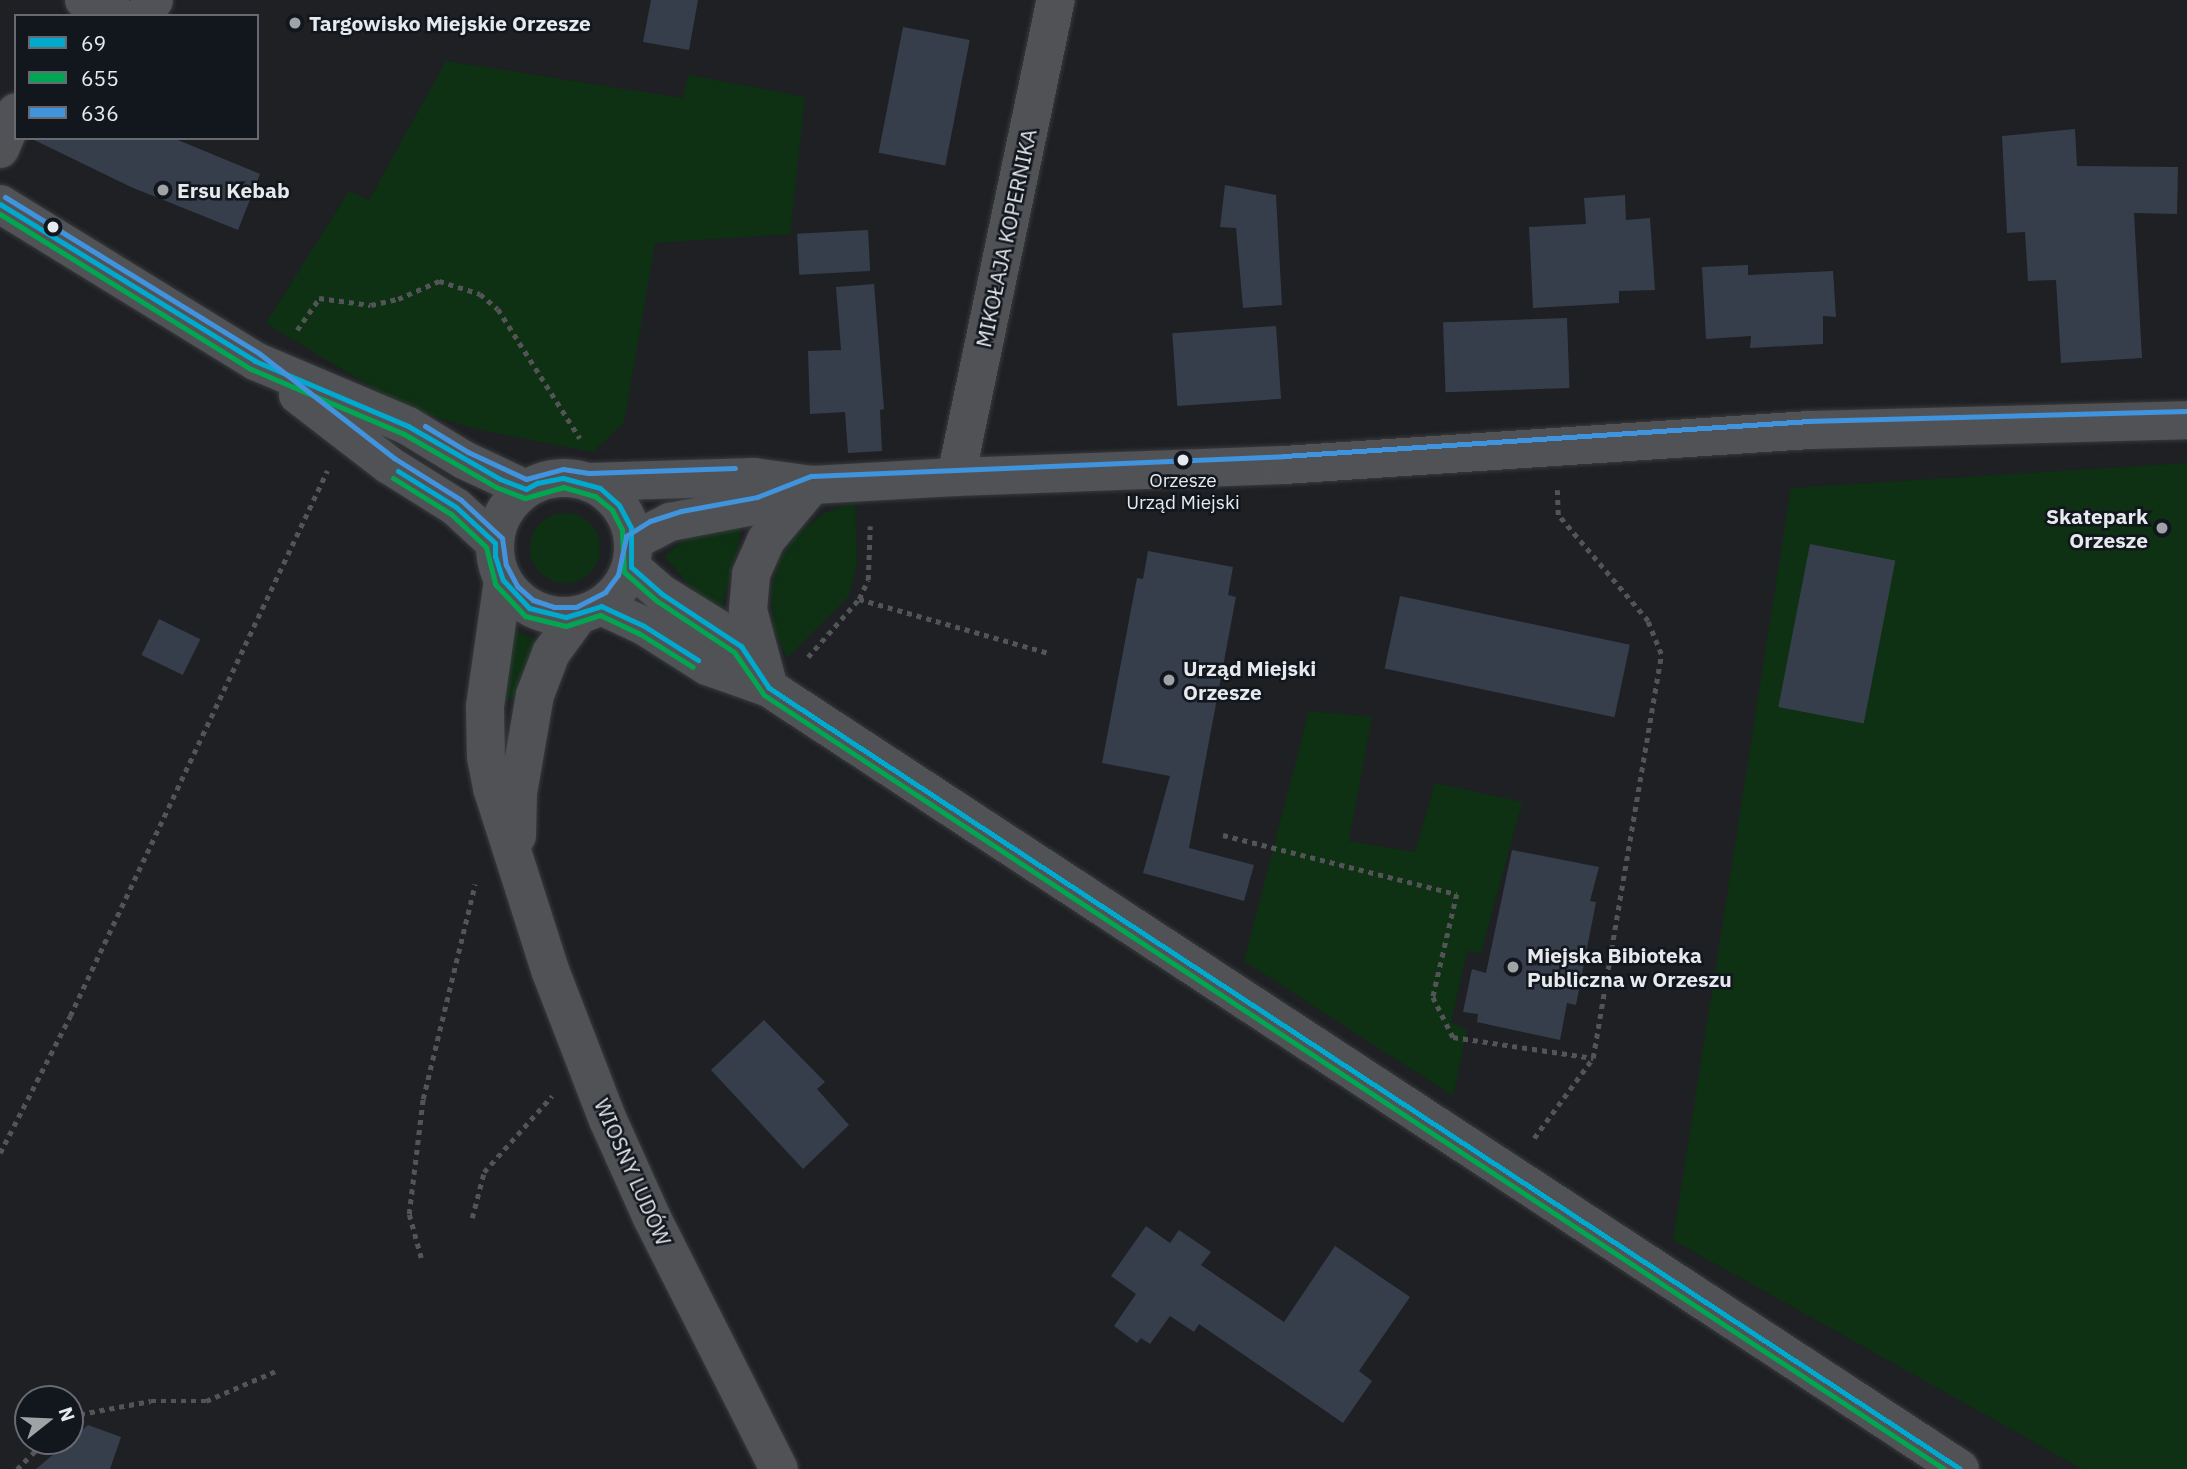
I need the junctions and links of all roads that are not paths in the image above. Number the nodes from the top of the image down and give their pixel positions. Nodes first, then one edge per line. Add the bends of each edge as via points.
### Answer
1 (84, 0) edge
2 (1056, 0) edge
3 (114, 14) edge
4 (14, 117) edge
5 (0, 149) edge
6 (0, 204) edge
7 (255, 361) junction
8 (2187, 421) edge
9 (956, 477) junction
10 (588, 482) junction
11 (812, 485) junction
12 (526, 489) junction
13 (495, 542) junction
14 (632, 554) junction
15 (503, 580) junction
16 (590, 611) junction
17 (769, 688) junction
18 (517, 863) junction
19 (779, 1469) edge
20 (1960, 1469) edge

1 - 3 street
2 - 9 street, MIKOŁAJA KOPERNIKA
4 - 5 street
6 - 7 street
7 - 12 street via 408,426 464,460
7 - 13 street via 389,465 456,507
8 - 9 street via 1810,429 1284,465
9 - 11 street
10 - 11 street via 754,477
10 - 12 street via 563,478
10 - 14 street via 619,505
11 - 14 street via 759,505 670,522
11 - 17 street via 766,540 751,574 748,610
12 - 13 street via 508,507
13 - 15 street
14 - 16 street via 620,590
14 - 17 street via 662,594 734,640
15 - 16 street via 529,608 553,617
15 - 18 street, WIOSNY LUDÓW via 484,730 492,788
16 - 17 street via 644,626 707,666
16 - 18 street, WIOSNY LUDÓW via 551,653 529,717 517,793
17 - 20 street
18 - 19 street, WIOSNY LUDÓW via 550,970 608,1120

